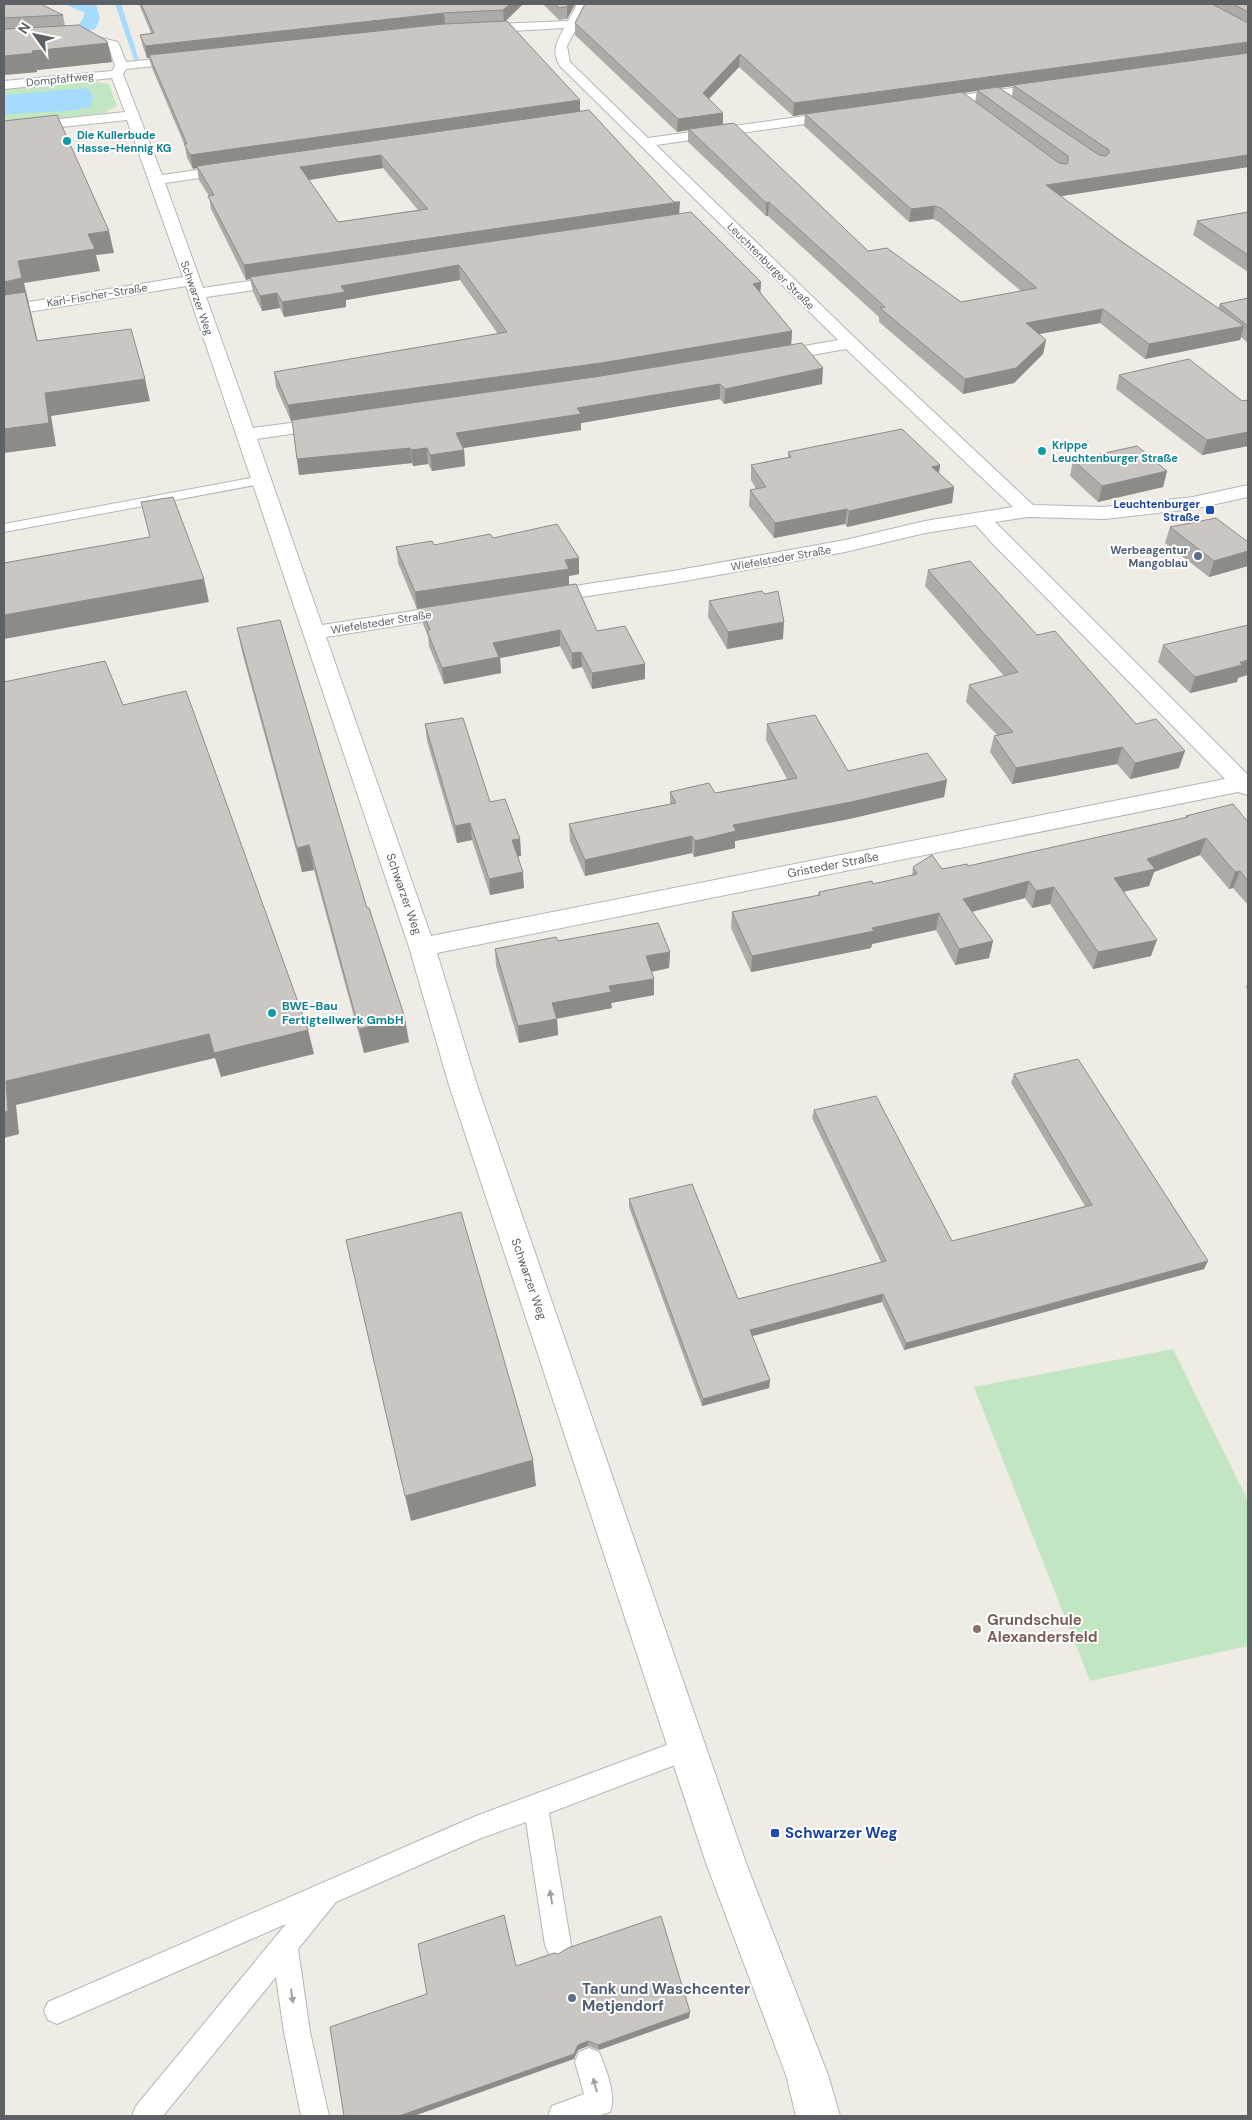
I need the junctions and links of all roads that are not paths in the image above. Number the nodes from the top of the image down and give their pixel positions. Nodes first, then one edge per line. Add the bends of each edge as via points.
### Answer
1 (584, 4) edge
2 (572, 24) junction
3 (464, 30) edge
4 (4, 43) edge
5 (200, 57) edge
6 (119, 70) junction
7 (4, 85) edge
8 (1060, 85) edge
9 (996, 94) junction
10 (960, 99) junction
11 (922, 104) edge
12 (1012, 105) edge
13 (976, 110) edge
14 (855, 113) edge
15 (614, 114) junction
16 (133, 115) junction
17 (595, 117) edge
18 (4, 128) edge
19 (646, 142) junction
20 (245, 167) edge
21 (157, 180) junction
22 (721, 216) junction
23 (701, 219) edge
24 (303, 278) edge
25 (193, 287) junction
26 (4, 311) edge
27 (850, 343) junction
28 (753, 360) edge
29 (346, 421) edge
30 (245, 435) junction
31 (262, 480) junction
32 (1248, 491) edge
33 (1028, 510) junction
34 (981, 518) junction
35 (4, 528) edge
36 (521, 600) edge
37 (472, 608) edge
38 (313, 632) junction
39 (1246, 786) edge
40 (422, 947) junction
41 (688, 1749) junction
42 (536, 1806) junction
43 (327, 1893) junction
44 (558, 1945) dead end
45 (285, 1947) junction
46 (57, 2011) dead end
47 (589, 2062) dead end
48 (807, 2075) junction
49 (146, 2116) edge
50 (315, 2116) edge
51 (562, 2116) edge
52 (818, 2116) edge
53 (835, 2116) edge

1 - 2 street, Leuchtenburger Straße
2 - 3 street
2 - 15 street, Leuchtenburger Straße via 560,54
4 - 6 street, Schwarzer Weg via 102,40 114,45
5 - 6 street, Dompfaffweg
6 - 7 street, Dompfaffweg
6 - 16 street, Schwarzer Weg
8 - 9 street
9 - 10 street
9 - 12 lane
10 - 11 street
10 - 13 lane
14 - 19 street
15 - 17 street
15 - 19 street, Leuchtenburger Straße
16 - 18 street
16 - 21 street, Schwarzer Weg
19 - 22 street, Leuchtenburger Straße
20 - 21 street
21 - 25 street, Schwarzer Weg
22 - 23 street
22 - 27 street, Leuchtenburger Straße
24 - 25 street, Karl-Fischer-Straße
25 - 26 street, Karl-Fischer-Straße
25 - 30 street, Schwarzer Weg
27 - 28 street
27 - 33 street, Leuchtenburger Straße
29 - 30 street
30 - 31 street, Schwarzer Weg
31 - 35 lane
31 - 38 street, Schwarzer Weg
32 - 33 street, Wiefelsteder Straße via 1192,503 1104,514
33 - 34 street, Wiefelsteder Straße
34 - 36 street, Wiefelsteder Straße via 679,576
34 - 39 street
37 - 38 street, Wiefelsteder Straße
38 - 40 street, Schwarzer Weg
39 - 40 street, Gristeder Straße
40 - 41 street, Schwarzer Weg via 463,1085
41 - 42 lane
41 - 48 street, Schwarzer Weg via 726,1863
42 - 43 lane via 476,1828
44 -> 42 lane
43 - 45 lane
43 - 46 lane
45 - 49 lane
45 -> 50 lane via 297,2032
51 -> 47 lane via 600,2102
48 - 52 street, Schwarzer Weg
48 - 53 street, Schwarzer Weg

